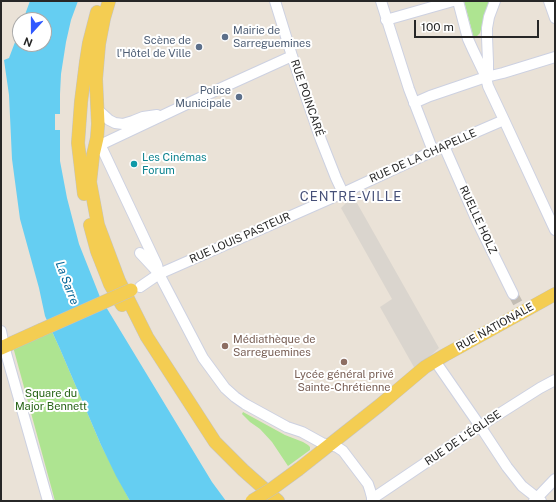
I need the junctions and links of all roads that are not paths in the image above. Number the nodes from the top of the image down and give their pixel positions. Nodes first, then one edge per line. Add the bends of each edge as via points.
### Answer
1 (101, 1) edge
2 (109, 1) edge
3 (275, 1) edge
4 (381, 1) edge
5 (453, 1) edge
6 (458, 1) edge
7 (495, 1) edge
8 (549, 1) edge
9 (555, 18) edge
10 (386, 20) junction
11 (292, 56) junction
12 (555, 57) edge
13 (486, 77) junction
14 (414, 103) junction
15 (98, 110) junction
16 (165, 114) junction
17 (154, 116) junction
18 (504, 120) junction
19 (96, 145) junction
20 (444, 146) junction
21 (433, 151) junction
22 (343, 193) junction
23 (555, 230) edge
24 (140, 253) dead end
25 (159, 274) junction
26 (135, 288) joint
27 (513, 294) tunnel mouth
28 (555, 294) edge
29 (1, 331) edge
30 (3, 347) edge
31 (435, 360) junction
32 (555, 380) edge
33 (480, 426) junction
34 (329, 445) junction
35 (555, 479) edge
36 (372, 500) edge
37 (538, 500) edge
38 (48, 501) edge
39 (252, 501) edge
40 (266, 501) edge
41 (278, 501) edge

1 - 40 main road via 82,83 78,143 90,227 110,284 195,426 223,461
2 - 15 main road via 99,44 96,79
3 - 11 street, RUE POINCARÉ
4 - 10 street
5 - 10 street
6 - 13 street via 468,39
7 - 13 street via 487,28
8 - 9 street
10 - 14 street
11 - 16 street
11 - 22 street, RUE POINCARÉ
12 - 13 street
13 - 14 street
13 - 18 street
14 - 21 street
15 - 17 street via 109,120 123,124
15 - 19 main road
16 - 17 street
16 - 19 street
17 - 19 street
18 - 20 street, RUE DE LA CHAPELLE
18 - 23 street
19 - 25 street via 157,265
19 - 41 main road via 90,182 98,225 119,281 147,337 215,442
20 - 21 street, RUE DE LA CHAPELLE
20 - 27 street, RUELLE HOLZ
21 - 22 street, RUE DE LA CHAPELLE
22 - 25 street, RUE LOUIS PASTEUR
24 - 25 street
25 - 26 street, RUE LOUIS PASTEUR
25 - 34 street via 203,358 220,383 245,404 286,427
26 - 30 main road, bridge
28 - 31 main road, RUE NATIONALE via 521,309
29 - 30 street
30 - 38 street
31 - 33 street
31 - 34 main road, RUE NATIONALE
32 - 33 street, RUE DE L'ÉGLISE
33 - 36 street, RUE DE L'ÉGLISE
33 - 37 street via 507,467 522,486
34 - 36 street via 346,454 368,484
34 - 39 main road, bridge
35 - 37 street

